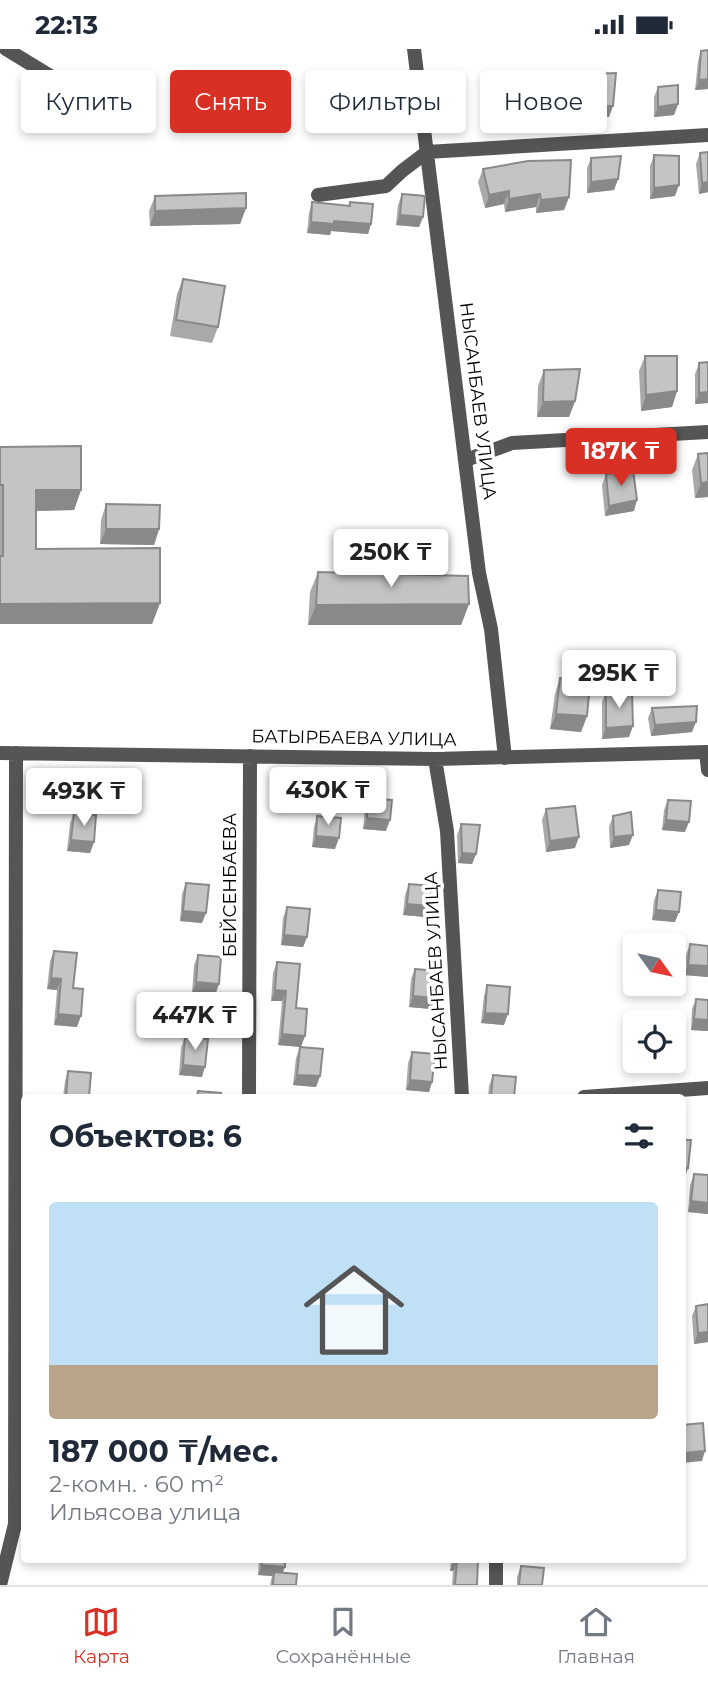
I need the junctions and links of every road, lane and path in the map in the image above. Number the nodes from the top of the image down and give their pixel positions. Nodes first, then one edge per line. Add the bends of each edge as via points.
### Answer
1 (6, 49) edge
2 (414, 49) edge
3 (40, 70) edge
4 (708, 135) edge
5 (427, 152) junction
6 (318, 195) dead end
7 (708, 432) edge
8 (466, 460) junction
9 (707, 752) edge
10 (0, 753) edge
11 (16, 753) junction
12 (250, 757) junction
13 (505, 758) junction
14 (435, 759) junction
15 (708, 770) edge
16 (708, 1088) edge
17 (249, 1094) edge
18 (462, 1094) edge
19 (625, 1094) edge
20 (496, 1563) edge
21 (0, 1585) edge
22 (496, 1585) edge

1 - 3 street
2 - 5 street, НЫСАНБАЕВ УЛИЦА
4 - 5 street
5 - 6 street via 386,186
5 - 8 street, НЫСАНБАЕВ УЛИЦА
7 - 8 street via 512,443
8 - 13 street, НЫСАНБАЕВ УЛИЦА
9 - 13 street, БАТЫРБАЕВА УЛИЦА
9 - 15 street
10 - 11 street, БАТЫРБАЕВА УЛИЦА
11 - 12 street, БАТЫРБАЕВА УЛИЦА
11 - 21 street via 15,1524
12 - 14 street, БАТЫРБАЕВА УЛИЦА
12 - 17 street, БЕЙСЕНБАЕВА
13 - 14 street, БАТЫРБАЕВА УЛИЦА
14 - 18 street, НЫСАНБАЕВ УЛИЦА via 447,831
16 - 19 street
20 - 22 street

